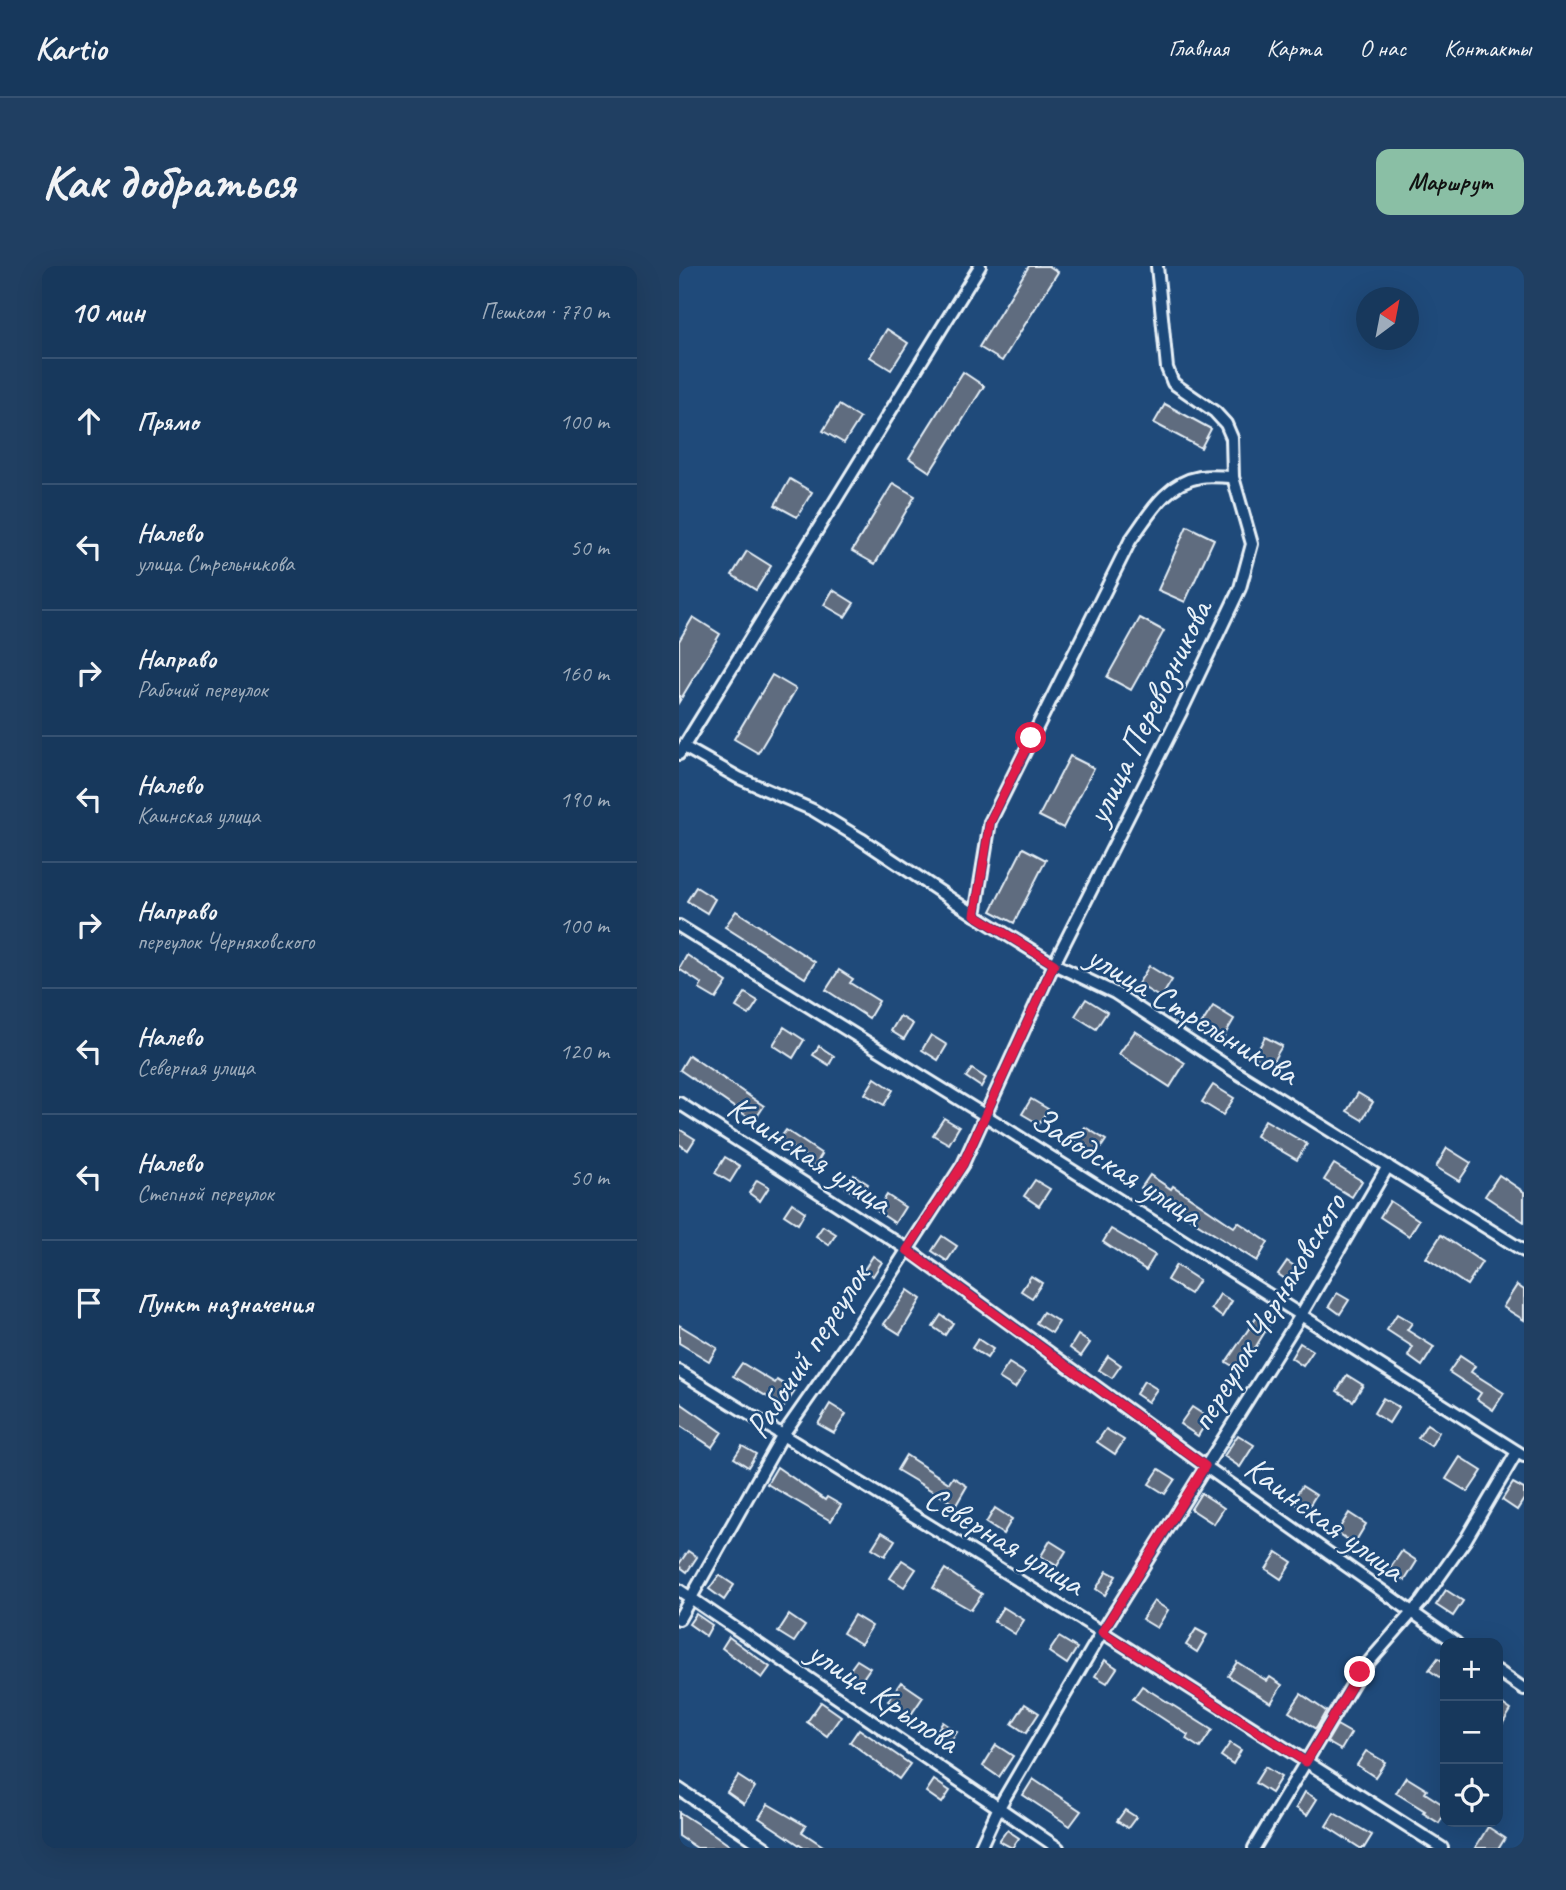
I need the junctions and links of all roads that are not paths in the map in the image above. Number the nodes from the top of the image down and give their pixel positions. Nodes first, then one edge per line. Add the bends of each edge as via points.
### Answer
1 (980, 266) edge
2 (1157, 266) edge
3 (1233, 477) junction
4 (681, 751) edge
5 (975, 915) junction
6 (679, 926) edge
7 (1054, 964) junction
8 (679, 1103) edge
9 (986, 1116) junction
10 (1388, 1166) junction
11 (907, 1250) junction
12 (1524, 1251) edge
13 (1301, 1315) junction
14 (679, 1371) edge
15 (782, 1436) junction
16 (1520, 1454) edge
17 (1205, 1466) junction
18 (679, 1590) edge
19 (690, 1598) junction
20 (1411, 1613) junction
21 (679, 1619) edge
22 (1102, 1632) junction
23 (1448, 1638) edge
24 (1503, 1674) edge
25 (1524, 1689) edge
26 (1306, 1762) junction
27 (679, 1789) edge
28 (998, 1809) junction
29 (766, 1848) edge
30 (980, 1848) edge
31 (1058, 1848) edge
32 (1254, 1848) edge
33 (1442, 1848) edge

1 - 4 street
2 - 3 street, улица Перевозникова via 1167,368 1173,383 1226,424 1232,438
3 - 5 street via 1201,477 1175,485 1130,541 990,822
3 - 7 street, улица Перевозникова via 1252,544 1241,588
4 - 5 street, улица Стрельникова via 813,810
5 - 7 street, улица Стрельникова
6 - 9 street, Заводская улица
7 - 9 street, Рабочий переулок
7 - 10 street, улица Стрельникова via 1115,993
8 - 11 street, Каинская улица
9 - 11 street, Рабочий переулок via 963,1164
9 - 13 street, Заводская улица
10 - 12 street, улица Стрельникова
10 - 13 street, переулок Черняховского
11 - 15 street, Рабочий переулок
11 - 17 street, Каинская улица
13 - 16 street, Заводская улица
13 - 17 street, переулок Черняховского
14 - 15 street, Северная улица
15 - 19 street, Рабочий переулок
15 - 22 street, Северная улица
16 - 20 street via 1466,1539
17 - 20 street, Каинская улица
17 - 22 street, переулок Черняховского
18 - 19 street, улица Крылова
19 - 21 street, Рабочий переулок
19 - 28 street, улица Крылова
20 - 23 street, Каинская улица
20 - 26 street via 1360,1672
22 - 26 street, Северная улица
22 - 28 street, переулок Черняховского
24 - 25 street
26 - 32 street
26 - 33 street, Северная улица
27 - 29 street
28 - 30 street, переулок Черняховского
28 - 31 street, улица Крылова

